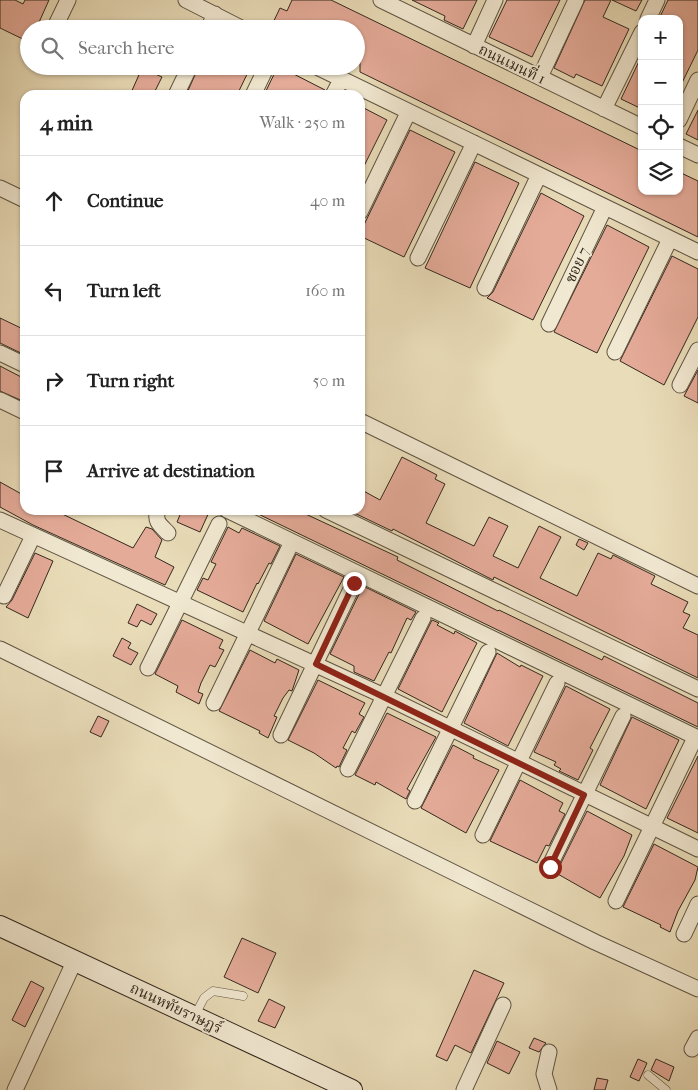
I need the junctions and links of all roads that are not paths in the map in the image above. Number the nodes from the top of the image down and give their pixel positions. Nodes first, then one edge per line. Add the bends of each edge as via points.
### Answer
1 (68, 0) edge
2 (186, 0) edge
3 (381, 0) edge
4 (495, 0) edge
5 (576, 0) edge
6 (657, 0) edge
7 (410, 6) edge
8 (215, 14) junction
9 (650, 15) edge
10 (58, 20) edge
11 (212, 20) edge
12 (226, 20) edge
13 (638, 40) edge
14 (474, 46) junction
15 (186, 75) edge
16 (263, 75) edge
17 (332, 75) edge
18 (540, 77) junction
19 (341, 80) junction
20 (698, 80) edge
21 (178, 90) edge
22 (255, 90) edge
23 (336, 90) edge
24 (361, 90) edge
25 (365, 92) edge
26 (604, 109) junction
27 (683, 112) edge
28 (408, 113) junction
29 (638, 125) edge
30 (474, 143) junction
31 (683, 148) edge
32 (698, 155) edge
33 (539, 175) junction
34 (0, 188) edge
35 (20, 198) edge
36 (365, 202) edge
37 (605, 207) junction
38 (670, 239) junction
39 (698, 252) edge
40 (418, 258) dead end
41 (485, 288) dead end
42 (549, 324) dead end
43 (698, 350) edge
44 (615, 352) dead end
45 (0, 353) edge
46 (20, 363) edge
47 (680, 385) dead end
48 (0, 400) edge
49 (20, 410) edge
50 (365, 423) edge
51 (156, 515) edge
52 (237, 515) edge
53 (336, 515) edge
54 (0, 520) edge
55 (220, 524) dead end
56 (168, 533) dead end
57 (33, 536) junction
58 (289, 548) dead end
59 (354, 583) dead end
60 (698, 586) edge
61 (4, 596) dead end
62 (180, 602) junction
63 (422, 618) dead end
64 (249, 633) junction
65 (0, 649) edge
66 (488, 652) dead end
67 (316, 664) junction
68 (148, 668) dead end
69 (557, 683) dead end
70 (698, 689) edge
71 (384, 696) junction
72 (214, 703) dead end
73 (623, 716) dead end
74 (450, 729) junction
75 (281, 735) dead end
76 (695, 741) edge
77 (518, 762) junction
78 (348, 769) dead end
79 (584, 795) junction
80 (415, 801) dead end
81 (653, 827) junction
82 (483, 835) dead end
83 (698, 849) edge
84 (550, 867) dead end
85 (616, 901) dead end
86 (698, 904) edge
87 (0, 926) edge
88 (684, 934) dead end
89 (75, 960) junction
90 (698, 989) edge
91 (243, 996) dead end
92 (503, 1006) dead end
93 (194, 1017) junction
94 (549, 1052) dead end
95 (648, 1075) dead end
96 (15, 1090) edge
97 (352, 1090) edge
98 (464, 1090) edge
99 (549, 1090) edge
100 (666, 1090) edge

1 - 10 street
2 - 8 street
3 - 7 street, ถนนเมนที่ 1
4 - 14 street
5 - 18 street
6 - 9 street
7 - 14 street, ถนนเมนที่ 1
8 - 11 street
8 - 12 street
13 - 26 street
14 - 18 street, ถนนเมนที่ 1
15 - 21 street
16 - 22 street
17 - 19 street
18 - 26 street, ถนนเมนที่ 1
19 - 23 street
19 - 24 street
20 - 27 street
25 - 28 street
26 - 29 street, ถนนเมนที่ 1
28 - 30 street
28 - 36 street
30 - 33 street
30 - 40 street
31 - 32 street
33 - 37 street
33 - 41 street
34 - 35 street
37 - 38 street
37 - 42 street, ซอย 7
38 - 39 street
38 - 44 street
43 - 47 street
45 - 46 street
48 - 49 street
50 - 60 street
51 - 56 street via 158,523
52 - 76 street
53 - 70 street
54 - 57 street
55 - 62 street
57 - 61 street
57 - 62 street
58 - 64 street
59 - 67 street
62 - 64 street
62 - 68 street
63 - 71 street
64 - 67 street
64 - 72 street
65 - 90 street via 595,942
66 - 74 street
67 - 71 street
67 - 75 street
69 - 77 street
71 - 74 street
71 - 78 street
73 - 79 street
74 - 77 street
74 - 80 street
76 - 81 street
77 - 79 street
77 - 82 street
79 - 81 street
79 - 84 street
81 - 83 street
81 - 85 street
86 - 88 street
87 - 89 main road, ถนนหทัยราษฎร์
89 - 93 main road, ถนนหทัยราษฎร์
89 - 96 street
91 - 93 lane via 212,991 204,998
92 - 98 street
93 - 97 main road, ถนนหทัยราษฎร์
94 - 99 street via 544,1074
95 - 100 lane

